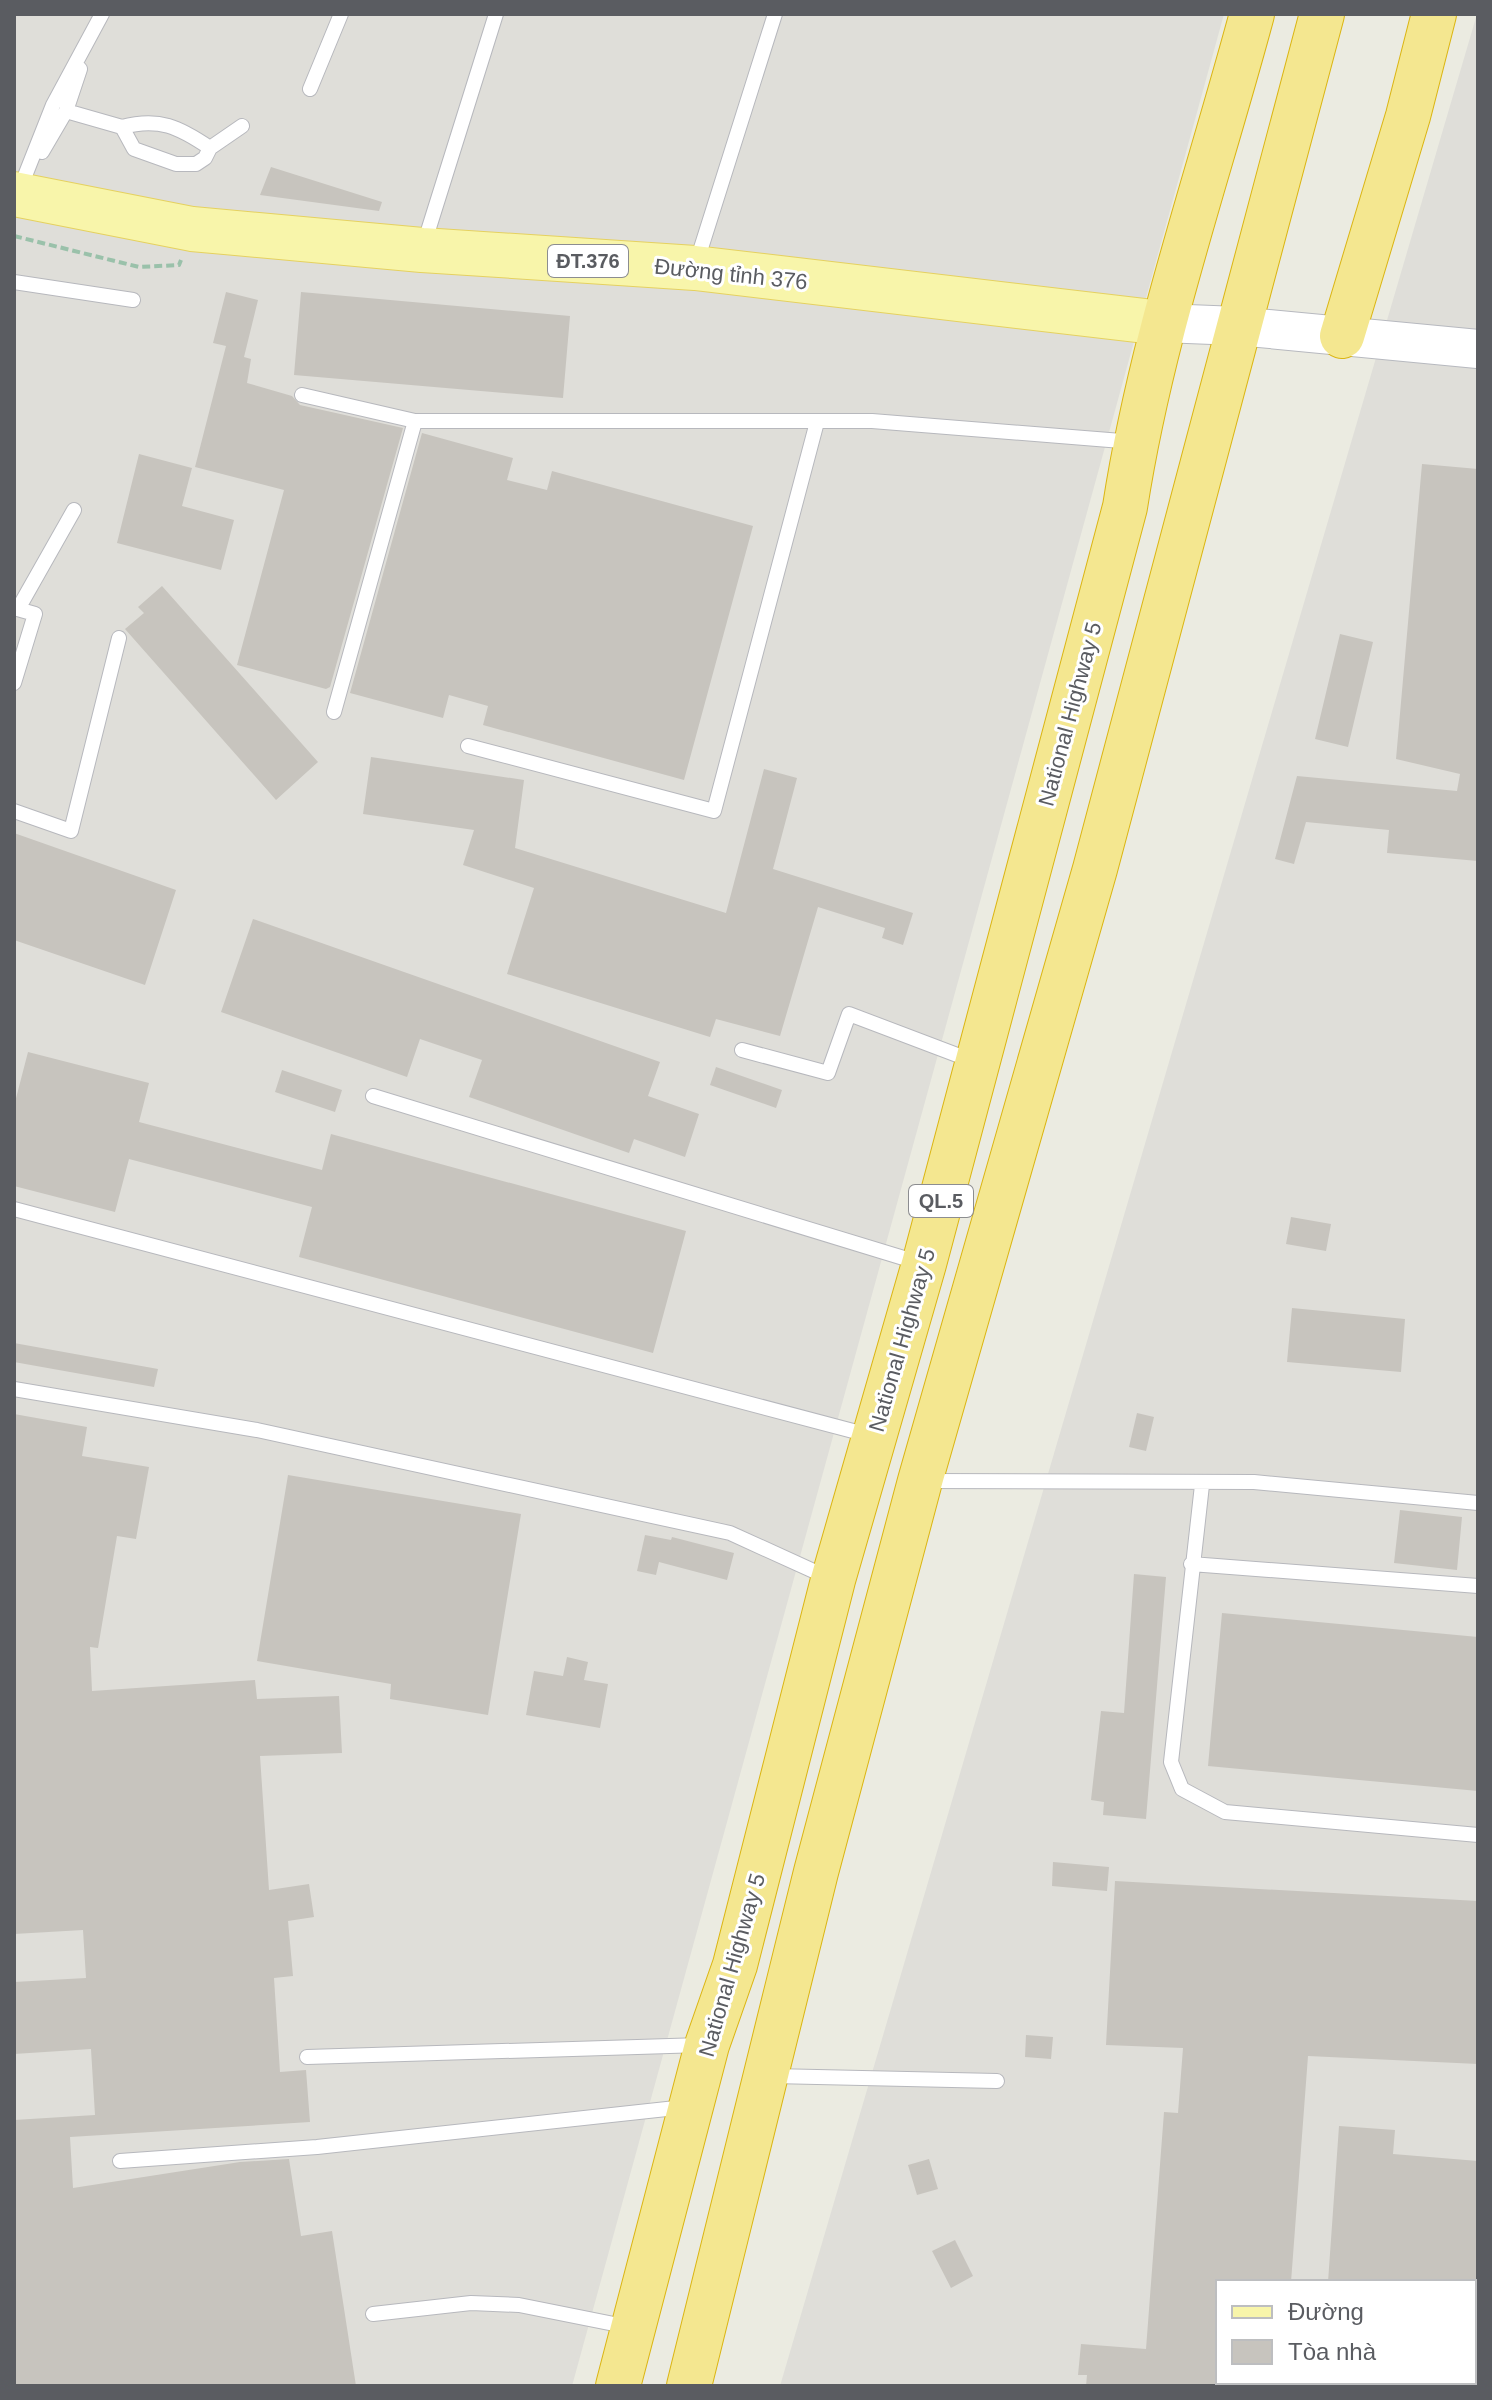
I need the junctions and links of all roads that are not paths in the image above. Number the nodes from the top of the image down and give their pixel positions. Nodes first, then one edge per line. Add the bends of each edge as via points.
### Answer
1 (102, 14) edge
2 (341, 14) edge
3 (496, 14) edge
4 (775, 14) edge
5 (1252, 14) edge
6 (1322, 14) edge
7 (1434, 14) edge
8 (92, 35) junction
9 (310, 89) dead end
10 (66, 111) junction
11 (242, 126) dead end
12 (122, 127) junction
13 (210, 148) junction
14 (15, 209) edge
15 (422, 250) junction
16 (695, 268) junction
17 (14, 282) edge
18 (133, 300) dead end
19 (1162, 323) junction
20 (1238, 326) junction
21 (1342, 336) junction
22 (1478, 349) edge
23 (302, 395) dead end
24 (415, 421) junction
25 (817, 422) junction
26 (1135, 442) junction
27 (74, 510) dead end
28 (16, 608) edge
29 (119, 638) dead end
30 (14, 683) edge
31 (334, 712) dead end
32 (468, 746) dead end
33 (14, 811) edge
34 (742, 1050) dead end
35 (977, 1063) junction
36 (373, 1096) dead end
37 (14, 1209) edge
38 (924, 1264) junction
39 (14, 1389) edge
40 (874, 1436) junction
41 (920, 1481) junction
42 (1202, 1485) junction
43 (1478, 1503) edge
44 (1191, 1564) junction
45 (833, 1580) junction
46 (1478, 1586) edge
47 (1478, 1835) edge
48 (707, 2045) junction
49 (307, 2057) dead end
50 (764, 2076) junction
51 (997, 2081) dead end
52 (693, 2106) junction
53 (120, 2161) dead end
54 (373, 2314) dead end
55 (634, 2328) junction
56 (618, 2386) edge
57 (689, 2386) edge

1 - 8 lane
2 - 9 lane
3 - 15 lane
4 - 16 lane
5 - 19 highway, National Highway 5 / QL.5
6 - 20 highway, QL.5
7 - 21 highway
8 - 10 lane
8 - 14 lane via 53,105
10 - 12 lane
10 - 14 lane
11 - 13 lane
12 - 13 lane via 160,123
12 - 13 lane via 134,149 176,164 196,164
14 - 15 main road, Đường tỉnh 376 / ĐT.376
15 - 16 main road, Đường tỉnh 376 / ĐT.376
16 - 19 main road, Đường tỉnh 376 / ĐT.376
17 - 18 lane
19 - 20 main road
19 - 26 highway, National Highway 5 / QL.5
20 - 21 main road
20 - 41 highway, QL.5 via 1095,869
21 - 22 main road
23 - 24 lane
24 - 25 lane
24 - 31 lane
25 - 26 lane via 872,421
25 - 32 lane via 714,811
26 - 35 highway, National Highway 5 / QL.5 via 1125,507
27 - 28 lane
28 - 30 lane via 35,614
29 - 33 lane via 71,831
34 - 35 lane via 828,1073 849,1014
35 - 38 highway, National Highway 5 / QL.5
36 - 38 lane
37 - 40 lane
38 - 40 highway, National Highway 5 / QL.5
39 - 45 lane via 257,1430 730,1533
40 - 45 highway, National Highway 5 / QL.5
41 - 42 lane
41 - 50 highway, QL.5
42 - 43 lane via 1254,1482
42 - 44 lane
44 - 46 lane
44 - 47 lane via 1171,1762 1182,1789 1225,1812
45 - 48 highway, National Highway 5 / QL.5 via 742,1939
48 - 49 lane
48 - 52 highway, National Highway 5 / QL.5
50 - 51 lane
50 - 57 highway, QL.5
52 - 53 lane via 317,2147
52 - 55 highway, National Highway 5 / QL.5
54 - 55 lane via 471,2303 519,2305
55 - 56 highway, National Highway 5 / QL.5

